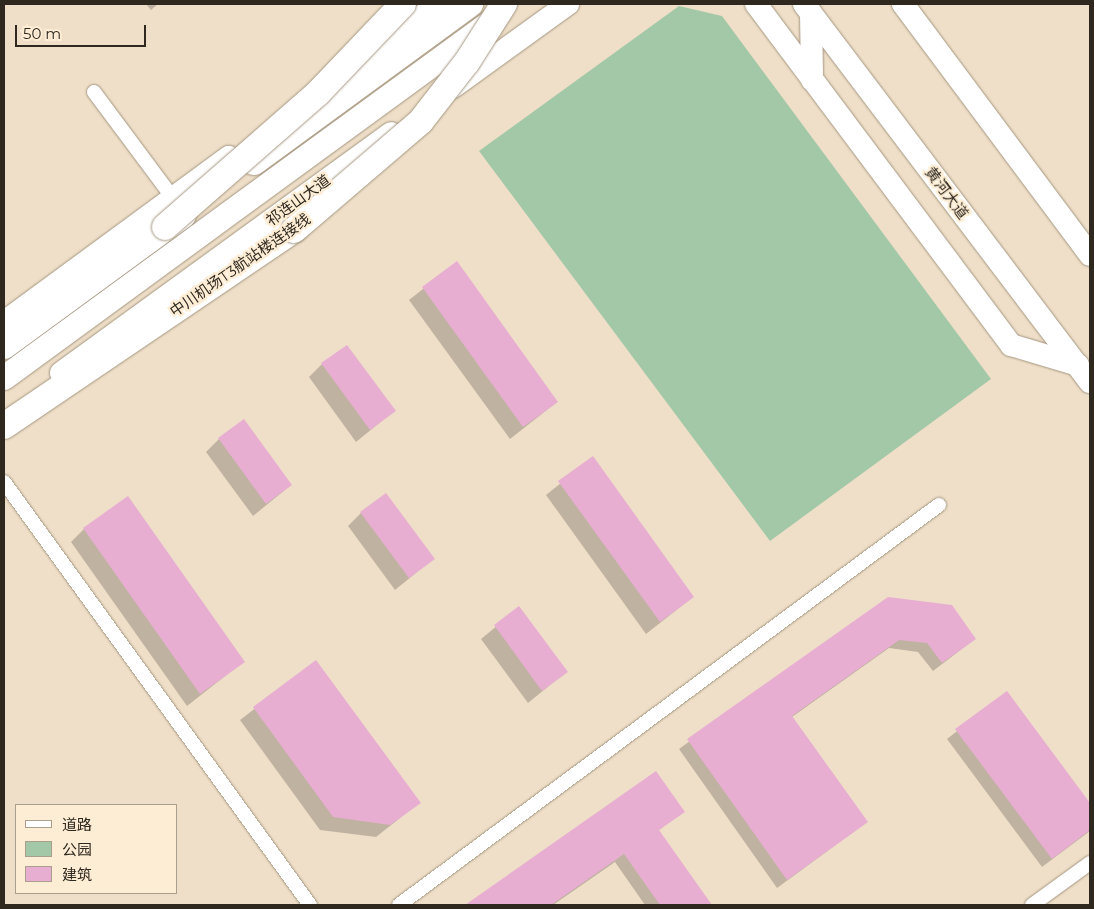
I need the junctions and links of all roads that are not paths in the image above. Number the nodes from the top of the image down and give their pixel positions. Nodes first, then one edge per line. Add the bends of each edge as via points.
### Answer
1 (403, 4) edge
2 (438, 4) edge
3 (470, 4) edge
4 (504, 4) edge
5 (516, 4) edge
6 (568, 4) edge
7 (756, 4) edge
8 (910, 8) edge
9 (808, 9) edge
10 (812, 80) junction
11 (94, 92) dead end
12 (173, 198) junction
13 (165, 227) junction
14 (1090, 255) edge
15 (4, 322) edge
16 (4, 346) edge
17 (1084, 373) edge
18 (4, 378) edge
19 (4, 415) edge
20 (4, 426) edge
21 (4, 482) edge
22 (939, 505) dead end
23 (1090, 863) edge
24 (310, 905) edge
25 (399, 905) edge
26 (1032, 905) edge

1 - 13 highway, bridge via 318,93
2 - 12 main road
3 - 13 highway, bridge
4 - 20 highway, 中川机场T3航站楼连接线, bridge via 467,62 421,121 294,230
5 - 18 highway, bridge
6 - 19 main road, 祁连山大道
7 - 10 main road
8 - 14 main road
9 - 10 main road
9 - 17 main road, 黄河大道
10 - 17 main road via 1011,346
11 - 12 street
12 - 15 main road
13 - 16 highway
21 - 24 street
22 - 25 street
23 - 26 street

